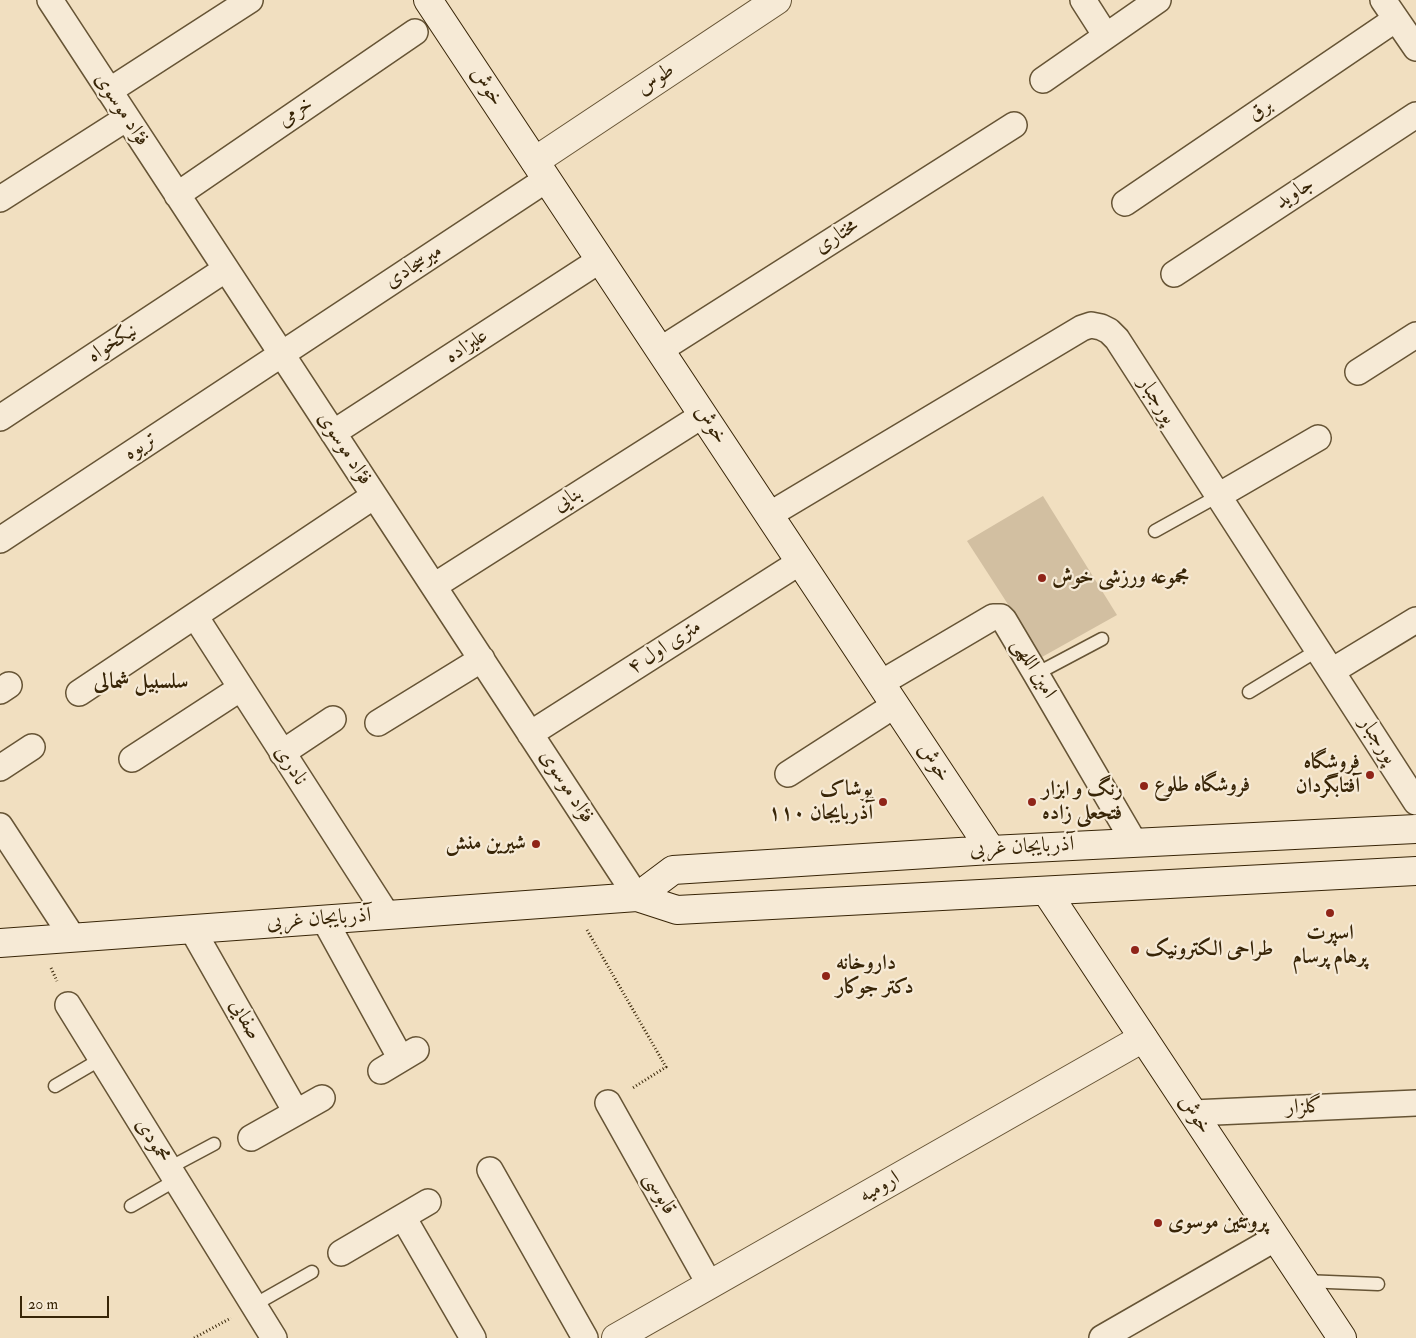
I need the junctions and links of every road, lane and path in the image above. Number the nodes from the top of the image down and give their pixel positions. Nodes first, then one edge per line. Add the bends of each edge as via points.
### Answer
1 (50, 0) edge
2 (250, 0) edge
3 (428, 0) edge
4 (777, 0) edge
5 (1083, 0) edge
6 (1158, 0) edge
7 (1390, 10) edge
8 (415, 32) dead end
9 (1106, 36) junction
10 (1416, 48) edge
11 (1043, 80) dead end
12 (109, 91) junction
13 (1416, 114) edge
14 (127, 118) junction
15 (1014, 125) dead end
16 (541, 170) junction
17 (177, 195) junction
18 (0, 199) edge
19 (1125, 203) dead end
20 (600, 260) junction
21 (226, 270) junction
22 (1174, 274) dead end
23 (1416, 335) edge
24 (660, 350) junction
25 (282, 354) junction
26 (1358, 372) dead end
27 (703, 415) junction
28 (0, 418) edge
29 (333, 433) junction
30 (1318, 438) dead end
31 (374, 496) junction
32 (1218, 496) junction
33 (769, 515) junction
34 (1155, 531) dead end
35 (0, 540) edge
36 (800, 562) junction
37 (434, 586) junction
38 (195, 616) junction
39 (1416, 620) edge
40 (1102, 639) dead end
41 (482, 659) junction
42 (1325, 661) junction
43 (1036, 674) junction
44 (241, 688) junction
45 (1249, 692) dead end
46 (79, 693) dead end
47 (888, 694) junction
48 (333, 719) dead end
49 (378, 724) dead end
50 (530, 734) junction
51 (32, 748) dead end
52 (282, 753) junction
53 (132, 759) dead end
54 (0, 768) edge
55 (788, 774) dead end
56 (1416, 802) edge
57 (0, 826) edge
58 (1416, 829) edge
59 (1134, 842) junction
60 (991, 850) junction
61 (1416, 871) edge
62 (1046, 891) junction
63 (637, 897) junction
64 (570, 901) junction
65 (387, 915) junction
66 (324, 919) junction
67 (192, 929) junction
68 (73, 938) junction
69 (38, 940) junction
70 (0, 943) edge
71 (68, 1005) joint
72 (1143, 1038) junction
73 (101, 1059) junction
74 (399, 1060) dead end
75 (55, 1086) dead end
76 (322, 1098) dead end
77 (608, 1103) joint
78 (1416, 1103) edge
79 (296, 1112) junction
80 (1193, 1113) junction
81 (251, 1138) dead end
82 (214, 1144) dead end
83 (490, 1170) dead end
84 (172, 1174) junction
85 (428, 1202) dead end
86 (131, 1206) dead end
87 (403, 1217) junction
88 (1276, 1238) junction
89 (341, 1252) dead end
90 (312, 1272) dead end
91 (1304, 1281) junction
92 (1378, 1284) dead end
93 (710, 1285) junction
94 (254, 1305) junction
95 (194, 1338) edge
96 (274, 1338) edge
97 (473, 1338) edge
98 (585, 1338) edge
99 (616, 1338) edge
100 (1102, 1338) edge
101 (1342, 1338) edge

1 - 12 street, فؤاد موسوی
2 - 12 street
3 - 16 main road, خوش
4 - 16 main road, طوس
5 - 9 street
6 - 9 street
7 - 10 street
7 - 19 street, برق
8 - 17 street, خرمی
9 - 11 street
12 - 14 street, فؤاد موسوی
13 - 22 street, جاوید
14 - 17 street, فؤاد موسوی
14 - 18 street
15 - 24 street, مختاری
16 - 20 main road, خوش
16 - 25 street, میرسجادی
17 - 21 street, فؤاد موسوی
20 - 24 main road, خوش
20 - 29 street, علیزاده
21 - 25 street, فؤاد موسوی
21 - 28 street, نیکخواه
23 - 26 street
24 - 27 main road, خوش
25 - 29 street, فؤاد موسوی
25 - 35 street, تریوه
27 - 33 main road, خوش
27 - 37 street, بنایی
29 - 31 street, فؤاد موسوی
30 - 32 street
31 - 37 street, فؤاد موسوی
31 - 38 street
32 - 33 street, پورجبار via 1117,339 1109,331 1091,325
32 - 34 lane
32 - 42 street, پورجبار
33 - 36 main road, خوش
36 - 47 main road, خوش
36 - 50 street, ۴ متری اول
37 - 41 street, فؤاد موسوی
38 - 44 street, نادری
38 - 46 street
39 - 42 street
40 - 43 lane
41 - 49 street
41 - 50 street, فؤاد موسوی
42 - 45 lane
42 - 56 street, پورجبار
43 - 47 street, امین اللهی via 1004,620 997,616
43 - 59 street, امین اللهی
44 - 52 street, نادری
44 - 53 street
47 - 55 street
47 - 60 main road, خوش
48 - 52 street
50 - 63 street, فؤاد موسوی
51 - 54 street
52 - 65 street, نادری
57 - 68 street
58 - 59 main road, آذربایجان غربی
59 - 60 main road, آذربایجان غربی
60 - 63 main road, آذربایجان غربی via 673,870
61 - 62 main road, آذربایجان غربی
62 - 63 main road, آذربایجان غربی via 677,910
62 - 72 main road, خوش
63 - 64 main road, آذربایجان غربی
64 - 65 main road, آذربایجان غربی
64 - 77 path via 666,1067
65 - 66 main road, آذربایجان غربی
66 - 67 main road, آذربایجان غربی
66 - 74 street
67 - 68 main road, آذربایجان غربی
67 - 79 street, صفایی
68 - 69 main road, آذربایجان غربی
69 - 70 main road, آذربایجان غربی
69 - 71 path
71 - 73 street, محمودی
72 - 80 main road, خوش
72 - 93 main road, ارومیه
73 - 75 lane
73 - 84 street, محمودی
76 - 79 street
77 - 93 street, قابوسی
78 - 80 street, گلزار
79 - 81 street
80 - 88 main road, خوش
82 - 84 lane
83 - 98 street
84 - 86 lane
84 - 94 street, محمودی
85 - 87 street
87 - 89 street
87 - 97 street
88 - 91 main road, خوش
88 - 100 street
90 - 94 lane
91 - 92 lane
91 - 101 main road, خوش
93 - 99 main road, ارومیه
94 - 95 path
94 - 96 street, محمودی

